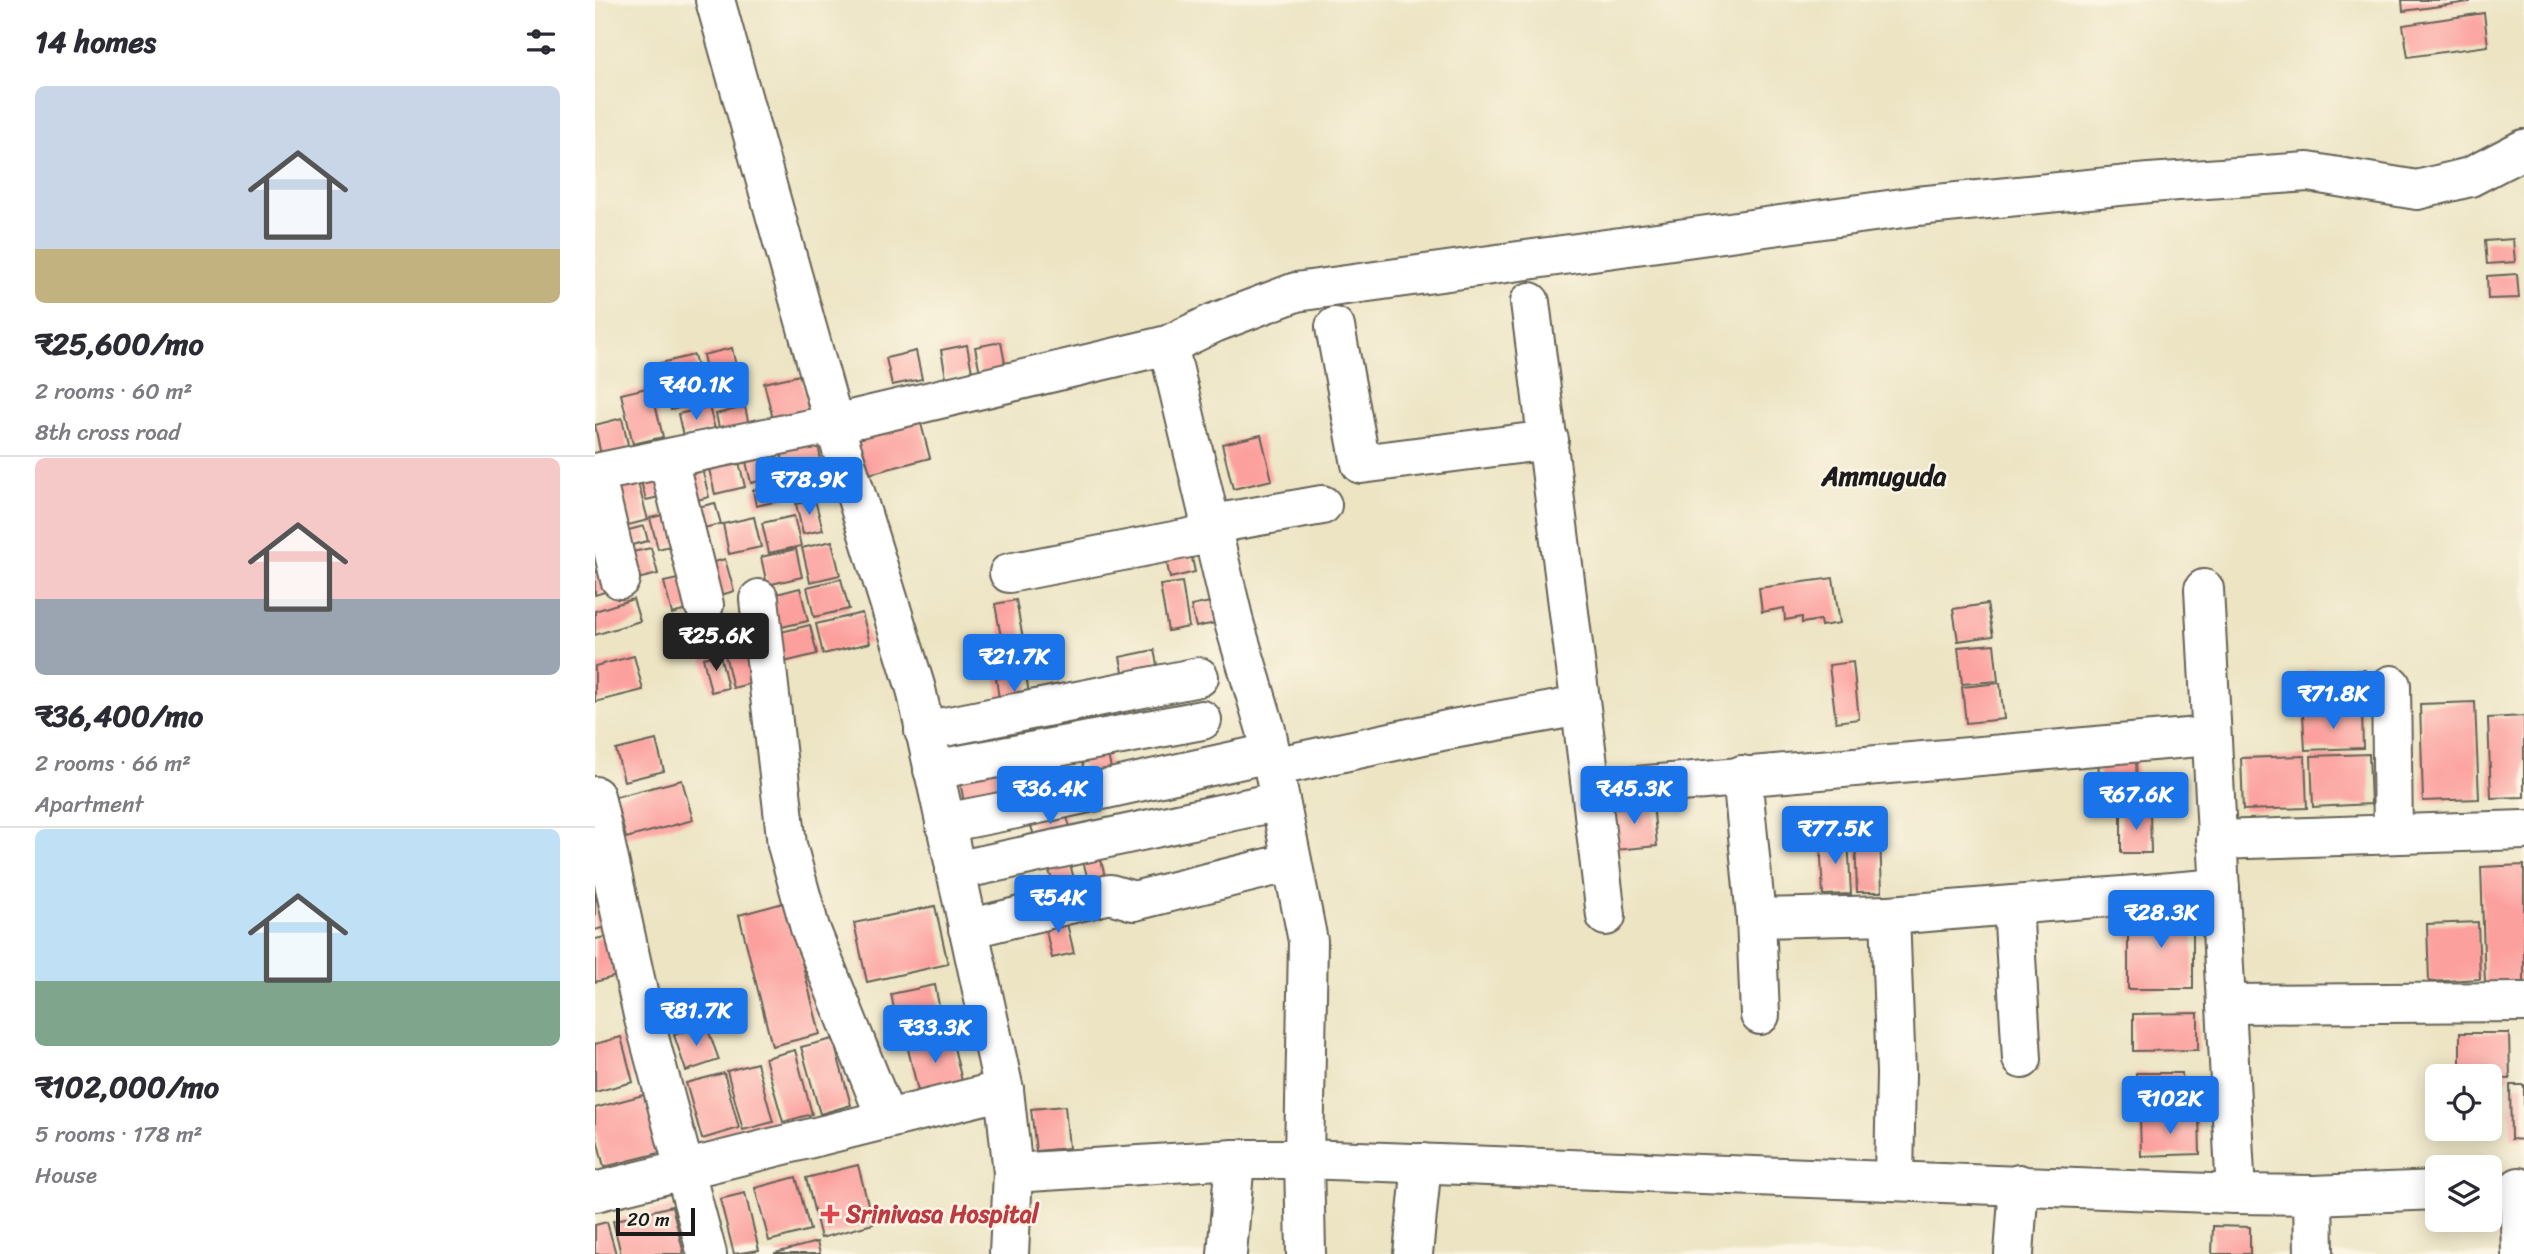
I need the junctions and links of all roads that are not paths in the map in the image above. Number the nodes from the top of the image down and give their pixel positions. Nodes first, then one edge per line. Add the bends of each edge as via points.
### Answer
1 (715, 0) edge
2 (2524, 149) edge
3 (1530, 302) dead end
4 (1335, 327) dead end
5 (1168, 345) junction
6 (834, 424) junction
7 (1549, 440) junction
8 (668, 458) junction
9 (1322, 505) dead end
10 (1214, 528) junction
11 (1009, 573) dead end
12 (619, 579) dead end
13 (2204, 589) dead end
14 (759, 599) dead end
15 (704, 605) dead end
16 (1199, 677) dead end
17 (2391, 685) dead end
18 (1580, 706) junction
19 (1202, 720) dead end
20 (924, 731) junction
21 (2210, 736) junction
22 (933, 770) junction
23 (1274, 774) junction
24 (1741, 775) junction
25 (1590, 780) junction
26 (595, 796) edge
27 (945, 823) junction
28 (2524, 830) edge
29 (2393, 834) junction
30 (2216, 840) junction
31 (1292, 862) junction
32 (955, 872) junction
33 (2220, 888) junction
34 (2013, 905) junction
35 (1890, 915) junction
36 (1606, 916) dead end
37 (1756, 918) junction
38 (968, 929) junction
39 (2524, 1002) edge
40 (2226, 1004) junction
41 (1760, 1015) dead end
42 (2022, 1059) dead end
43 (1004, 1090) junction
44 (886, 1118) junction
45 (1234, 1159) junction
46 (1304, 1159) junction
47 (1422, 1163) junction
48 (687, 1171) junction
49 (1013, 1173) junction
50 (1894, 1180) junction
51 (2019, 1184) junction
52 (2511, 1187) edge
53 (2425, 1191) edge
54 (595, 1192) edge
55 (2236, 1194) junction
56 (2313, 1195) junction
57 (707, 1254) edge
58 (1009, 1254) edge
59 (1227, 1254) edge
60 (1306, 1254) edge
61 (1413, 1254) edge
62 (2014, 1254) edge
63 (2314, 1254) edge
64 (2521, 1254) edge

1 - 6 street
2 - 5 street via 2470,177 2417,190 2308,172 2149,183 1917,206 1508,260 1296,292
3 - 7 street
4 - 7 street via 1361,464
5 - 6 street
5 - 10 street
6 - 8 street
6 - 20 street via 916,689
7 - 18 street
8 - 12 street via 595,473
8 - 15 street
9 - 10 street
10 - 11 street
10 - 23 street
13 - 21 street
14 - 44 street via 787,845 810,929
16 - 20 street
17 - 29 street
18 - 23 street via 1447,730
18 - 25 street
19 - 22 street
20 - 22 street
21 - 24 street
21 - 30 street
22 - 27 street
23 - 27 street via 1021,808
23 - 31 street
23 - 32 street
24 - 25 street via 1602,789
24 - 37 street
25 - 36 street
26 - 48 street via 643,1015
27 - 32 street
28 - 29 street
29 - 30 street
30 - 33 street
31 - 38 street via 1134,901 1110,894
31 - 46 street via 1308,941
32 - 38 street
33 - 34 street
33 - 40 street
34 - 35 street
34 - 42 street
35 - 37 street
35 - 50 street via 1896,1073
37 - 41 street
38 - 43 street
39 - 40 street
40 - 55 street
43 - 44 street
43 - 49 street
44 - 48 street
45 - 46 street
45 - 49 street
45 - 59 street
46 - 47 street
46 - 60 street
47 - 50 street
47 - 61 street
48 - 54 street
48 - 57 street
49 - 58 street
50 - 51 street
51 - 55 street
51 - 62 street
52 - 64 street
53 - 56 street
55 - 56 street
56 - 63 street

